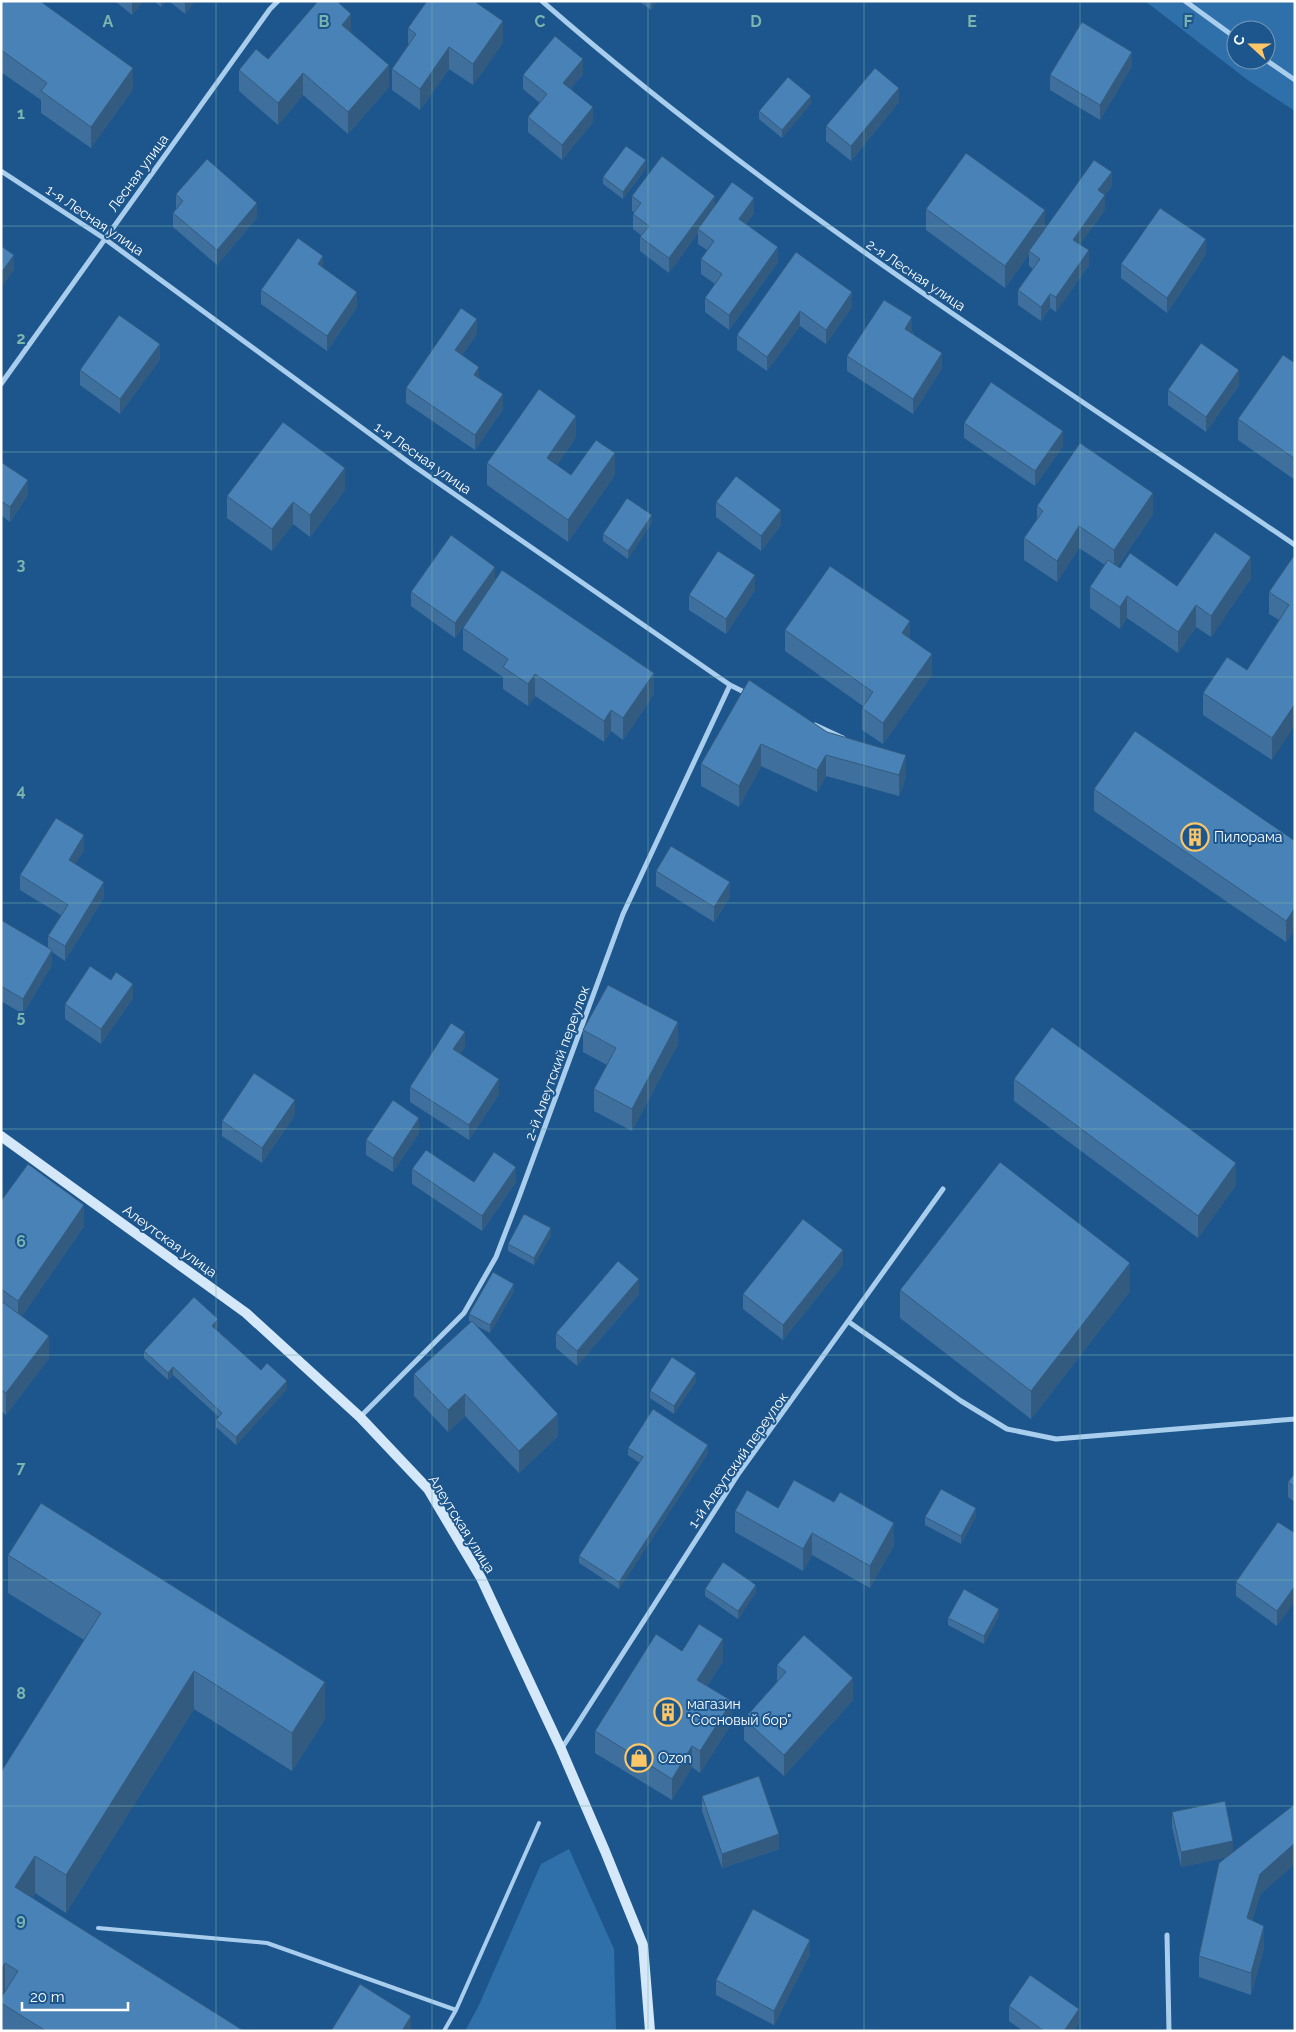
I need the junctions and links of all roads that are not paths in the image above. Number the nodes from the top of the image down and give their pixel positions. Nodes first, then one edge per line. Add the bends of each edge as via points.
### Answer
1 (278, 1) edge
2 (542, 1) edge
3 (1184, 1) edge
4 (1226, 31) edge
5 (1276, 67) edge
6 (1295, 80) edge
7 (1, 171) edge
8 (105, 239) junction
9 (1, 384) edge
10 (1295, 545) edge
11 (730, 685) junction
12 (757, 698) edge
13 (811, 723) edge
14 (847, 739) edge
15 (1, 1136) edge
16 (943, 1189) dead end
17 (848, 1322) junction
18 (360, 1417) junction
19 (1295, 1419) edge
20 (561, 1749) junction
21 (539, 1823) dead end
22 (98, 1928) dead end
23 (1167, 1935) dead end
24 (456, 2010) junction
25 (444, 2031) edge
26 (650, 2031) edge
27 (1169, 2031) edge

1 - 8 street, Лесная улица
2 - 10 street, 2-я Лесная улица via 614,64 852,245
3 - 4 street
5 - 6 street
7 - 8 street, 1-я Лесная улица
8 - 9 street, Лесная улица
8 - 11 street, 1-я Лесная улица via 411,464
11 - 12 street, 1-я Лесная улица
11 - 18 street, 2-й Алеутский переулок via 623,914 496,1258 464,1313
13 - 14 street
15 - 18 street, Алеутская улица via 246,1313
16 - 17 street, 1-й Алеутский переулок
17 - 19 street via 1007,1429 1056,1439
17 - 20 street, 1-й Алеутский переулок via 739,1473
18 - 20 street, Алеутская улица via 428,1489 481,1578
20 - 26 street, Алеутская улица via 643,1945
21 - 24 lane
22 - 24 lane via 267,1943
23 - 27 street
24 - 25 lane

